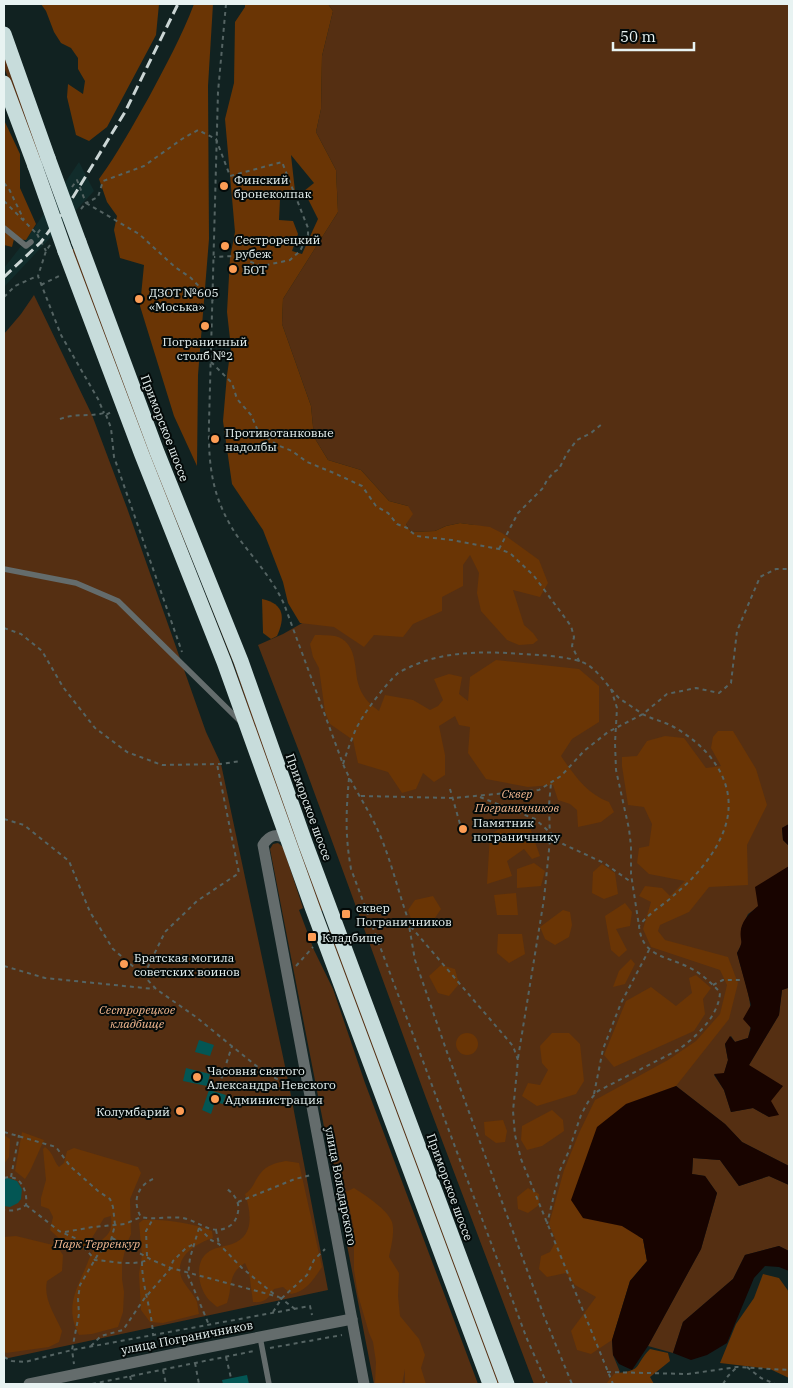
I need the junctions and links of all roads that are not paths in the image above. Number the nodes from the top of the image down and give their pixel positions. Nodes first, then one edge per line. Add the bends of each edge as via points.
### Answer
1 (4, 34) edge
2 (4, 84) edge
3 (4, 228) edge
4 (31, 242) dead end
5 (4, 569) edge
6 (248, 730) junction
7 (288, 840) junction
8 (307, 1084) junction
9 (289, 1085) road end
10 (352, 1319) junction
11 (260, 1337) junction
12 (44, 1383) edge
13 (29, 1384) edge
14 (269, 1384) edge
15 (364, 1384) edge
16 (490, 1384) edge
17 (507, 1384) edge

1 - 17 highway, Приморское шоссе, bridge via 157,452 241,661 306,845
2 - 6 highway, bridge via 34,166 58,248 224,662
3 - 4 lane via 26,246
5 - 6 lane via 76,583 118,601
6 - 7 highway
7 - 8 street, улица Володарского via 272,836 263,845
7 - 16 highway
8 - 9 lane
8 - 10 street, улица Володарского
10 - 11 street, улица Пограничников
10 - 15 street, улица Володарского
11 - 12 street, улица Пограничников
11 - 14 lane
12 - 13 street, улица Пограничников

